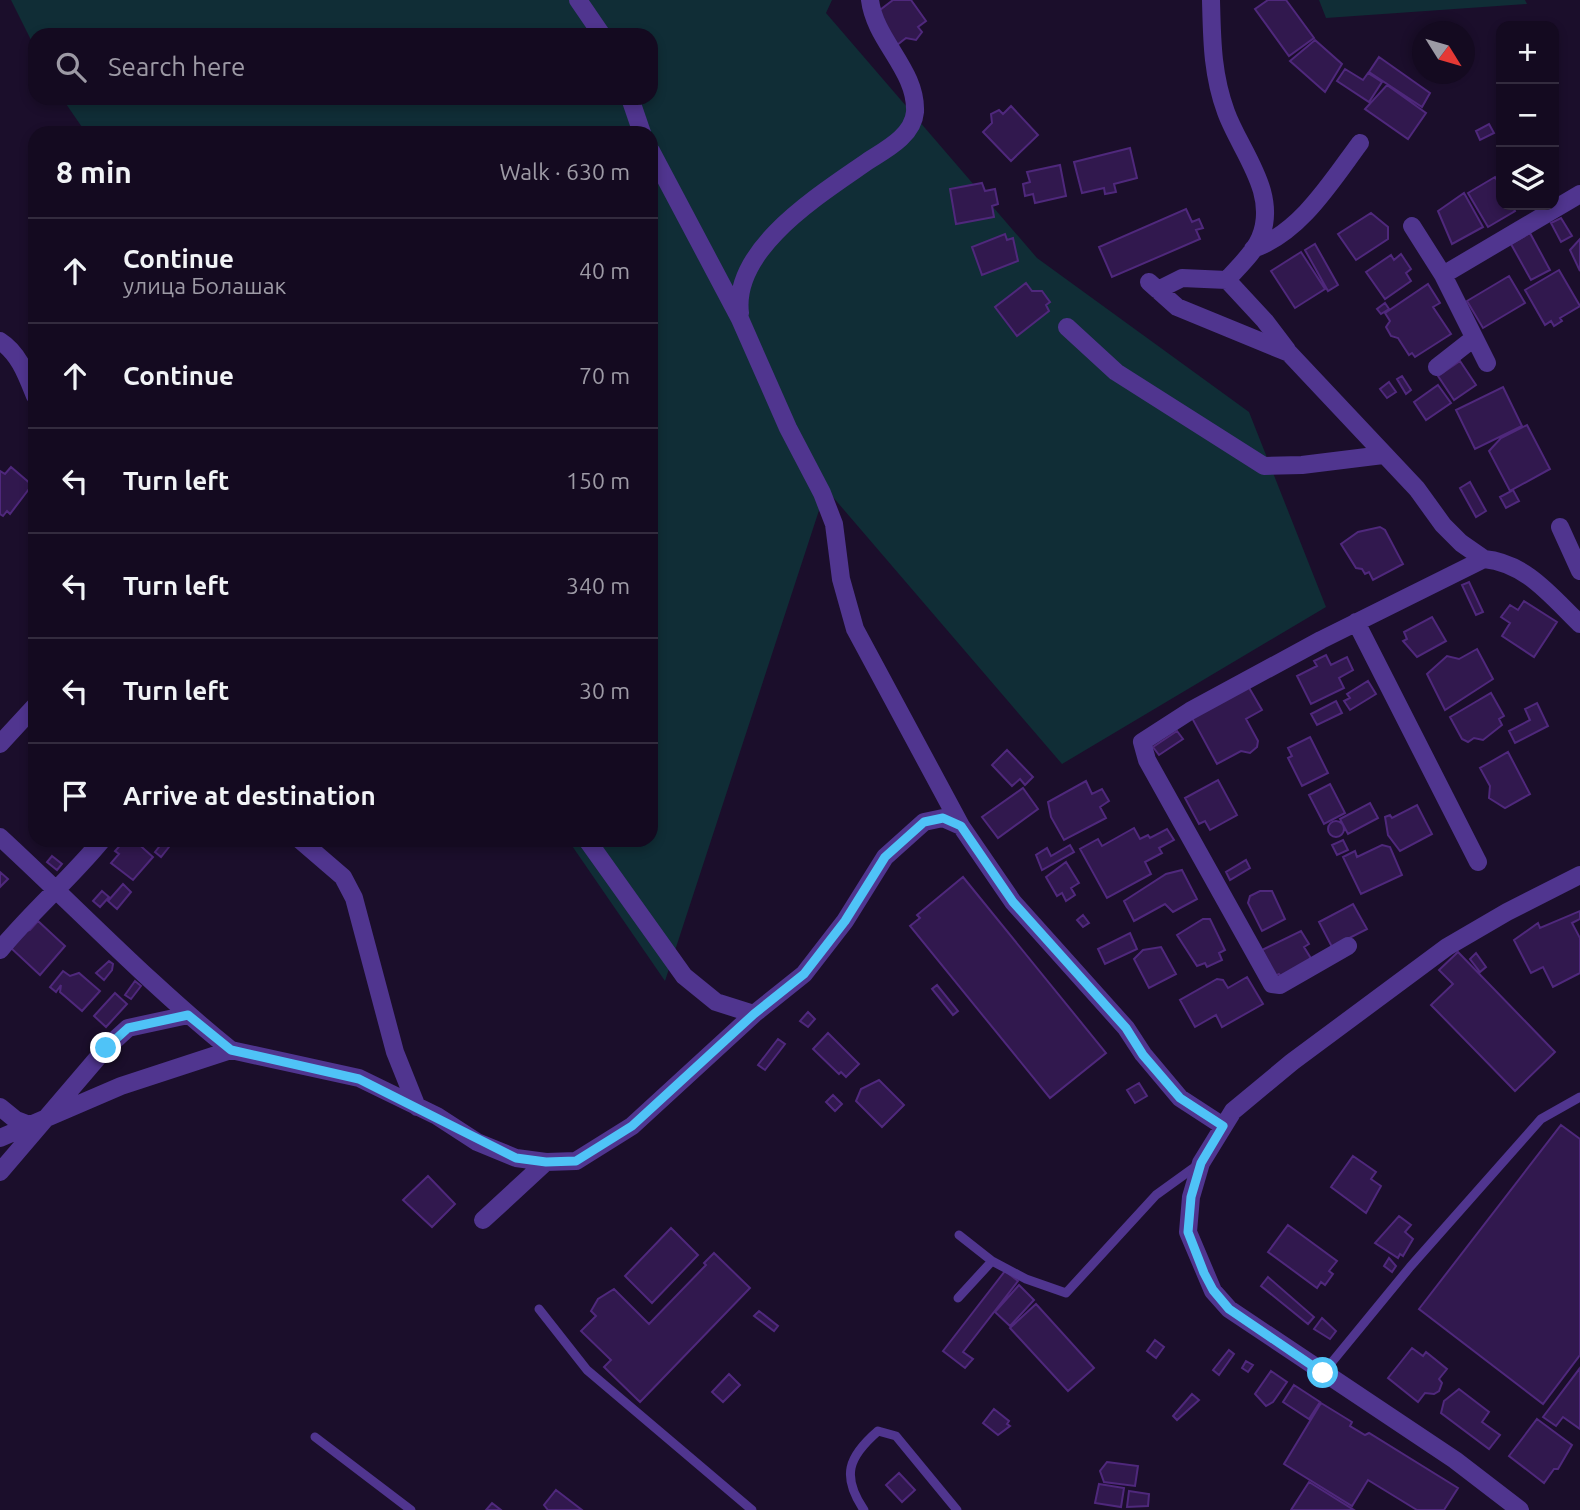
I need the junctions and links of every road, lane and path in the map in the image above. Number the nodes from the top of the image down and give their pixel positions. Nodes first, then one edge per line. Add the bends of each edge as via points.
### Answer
1 (578, 0) edge
2 (870, 0) edge
3 (1211, 0) edge
4 (597, 28) edge
5 (632, 105) edge
6 (640, 126) edge
7 (1360, 143) dead end
8 (658, 164) edge
9 (1580, 194) edge
10 (1412, 226) dead end
11 (1252, 249) junction
12 (1443, 275) junction
13 (1227, 281) junction
14 (740, 319) junction
15 (1068, 327) dead end
16 (1474, 338) junction
17 (0, 341) edge
18 (1289, 353) junction
19 (1487, 363) dead end
20 (1437, 368) dead end
21 (28, 381) edge
22 (1383, 455) junction
23 (1560, 527) dead end
24 (1484, 559) junction
25 (1580, 571) edge
26 (1356, 622) junction
27 (1580, 624) edge
28 (28, 714) edge
29 (0, 744) edge
30 (961, 826) junction
31 (0, 837) edge
32 (96, 847) edge
33 (308, 847) edge
34 (592, 847) edge
35 (1478, 862) dead end
36 (1580, 875) edge
37 (56, 889) junction
38 (1348, 946) dead end
39 (0, 950) edge
40 (754, 1014) junction
41 (188, 1015) junction
42 (231, 1050) junction
43 (1580, 1097) edge
44 (0, 1107) edge
45 (417, 1107) junction
46 (47, 1117) junction
47 (29, 1125) junction
48 (1223, 1126) junction
49 (0, 1138) edge
50 (546, 1162) junction
51 (1201, 1163) junction
52 (0, 1172) edge
53 (483, 1220) dead end
54 (959, 1235) dead end
55 (992, 1261) junction
56 (958, 1298) dead end
57 (539, 1309) dead end
58 (1323, 1373) junction
59 (315, 1437) dead end
60 (411, 1510) edge
61 (752, 1510) edge
62 (864, 1510) edge
63 (957, 1510) edge
64 (1520, 1510) edge

1 - 4 street
2 - 14 street via 878,31 906,75 915,116 895,144 767,239 741,281 737,295
3 - 11 street via 1216,79 1226,114 1259,181 1264,214 1260,239
5 - 6 street
7 - 11 street via 1324,192 1289,227 1268,244
8 - 14 street
9 - 12 street
10 - 12 street
11 - 13 street
12 - 16 street
13 - 18 street
13 - 18 street via 1182,278 1154,286 1177,307
14 - 30 street via 834,524 841,579 855,629
15 - 22 street via 1116,372 1264,466
16 - 19 street
16 - 20 street
17 - 21 street via 19,361
18 - 22 street
22 - 24 street via 1461,543
23 - 25 street
24 - 26 street
24 - 27 street via 1525,572
26 - 35 street
26 - 38 street via 1190,710 1142,742 1147,760 1272,984 1280,985
28 - 29 street
30 - 40 street via 943,818 924,822 885,857 845,921 804,974
30 - 48 street via 1013,902 1126,1028 1143,1055 1173,1089
31 - 37 street
32 - 37 street
33 - 45 street via 344,877 354,898 395,1052
34 - 40 street via 684,976 716,1002
36 - 48 street via 1447,947 1292,1062 1233,1111
37 - 39 street
37 - 41 street
40 - 50 street via 632,1126 576,1161
41 - 42 street
41 - 46 street via 128,1028
42 - 45 street via 359,1079
42 - 46 street via 121,1086
43 - 58 lane via 1541,1119
44 - 47 street
45 - 50 street via 477,1142 516,1158
46 - 47 street
46 - 52 street
47 - 49 street
48 - 51 street
50 - 53 street
51 - 55 lane via 1156,1195 1066,1293
51 - 58 street via 1191,1197 1188,1232 1213,1290 1229,1309
54 - 55 lane
55 - 56 lane
57 - 61 lane via 587,1370
58 - 64 street via 1455,1460
59 - 60 lane
62 - 63 lane via 852,1492 849,1467 860,1446 878,1431 896,1436

